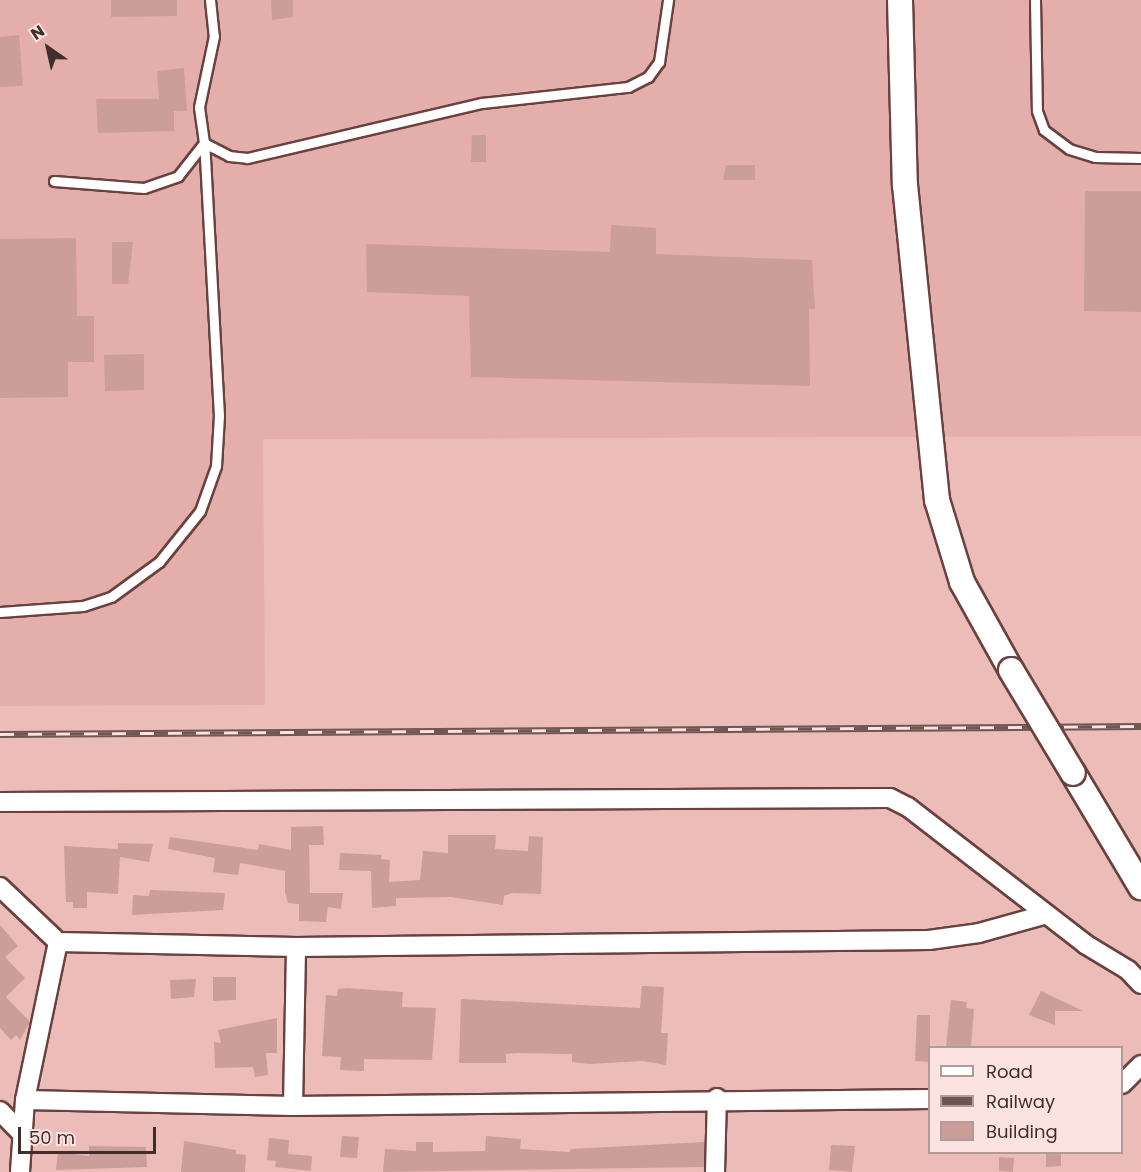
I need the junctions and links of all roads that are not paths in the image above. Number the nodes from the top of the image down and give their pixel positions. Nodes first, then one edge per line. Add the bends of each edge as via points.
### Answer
1 (210, 0) edge
2 (668, 0) edge
3 (900, 0) edge
4 (1035, 0) edge
5 (204, 143) junction
6 (1141, 158) edge
7 (54, 181) dead end
8 (0, 612) edge
9 (0, 802) edge
10 (0, 887) edge
11 (1141, 887) edge
12 (1044, 915) junction
13 (58, 942) junction
14 (296, 947) junction
15 (1141, 984) edge
16 (1141, 1065) edge
17 (1123, 1083) edge
18 (717, 1098) junction
19 (928, 1099) edge
20 (25, 1100) junction
21 (293, 1106) junction
22 (0, 1111) edge
23 (20, 1132) junction
24 (20, 1172) edge
25 (715, 1172) edge

1 - 5 lane via 214,36 199,107
2 - 5 lane via 659,62 648,77 628,87 482,103 247,158 229,156
3 - 11 street, bridge via 905,185 937,500 962,582
4 - 6 lane via 1037,111 1044,130 1069,149 1095,157
5 - 7 lane via 178,176 144,188
5 - 8 lane via 219,416 216,466 200,511 159,562 111,597 83,606
9 - 12 street via 890,798 908,807
10 - 13 street
12 - 14 street via 979,933 929,940
12 - 15 street via 1128,970
13 - 14 street
13 - 20 street
14 - 21 street
16 - 17 street
18 - 19 street
18 - 21 street
18 - 25 street
20 - 21 street
20 - 23 street
22 - 23 street
23 - 24 street

